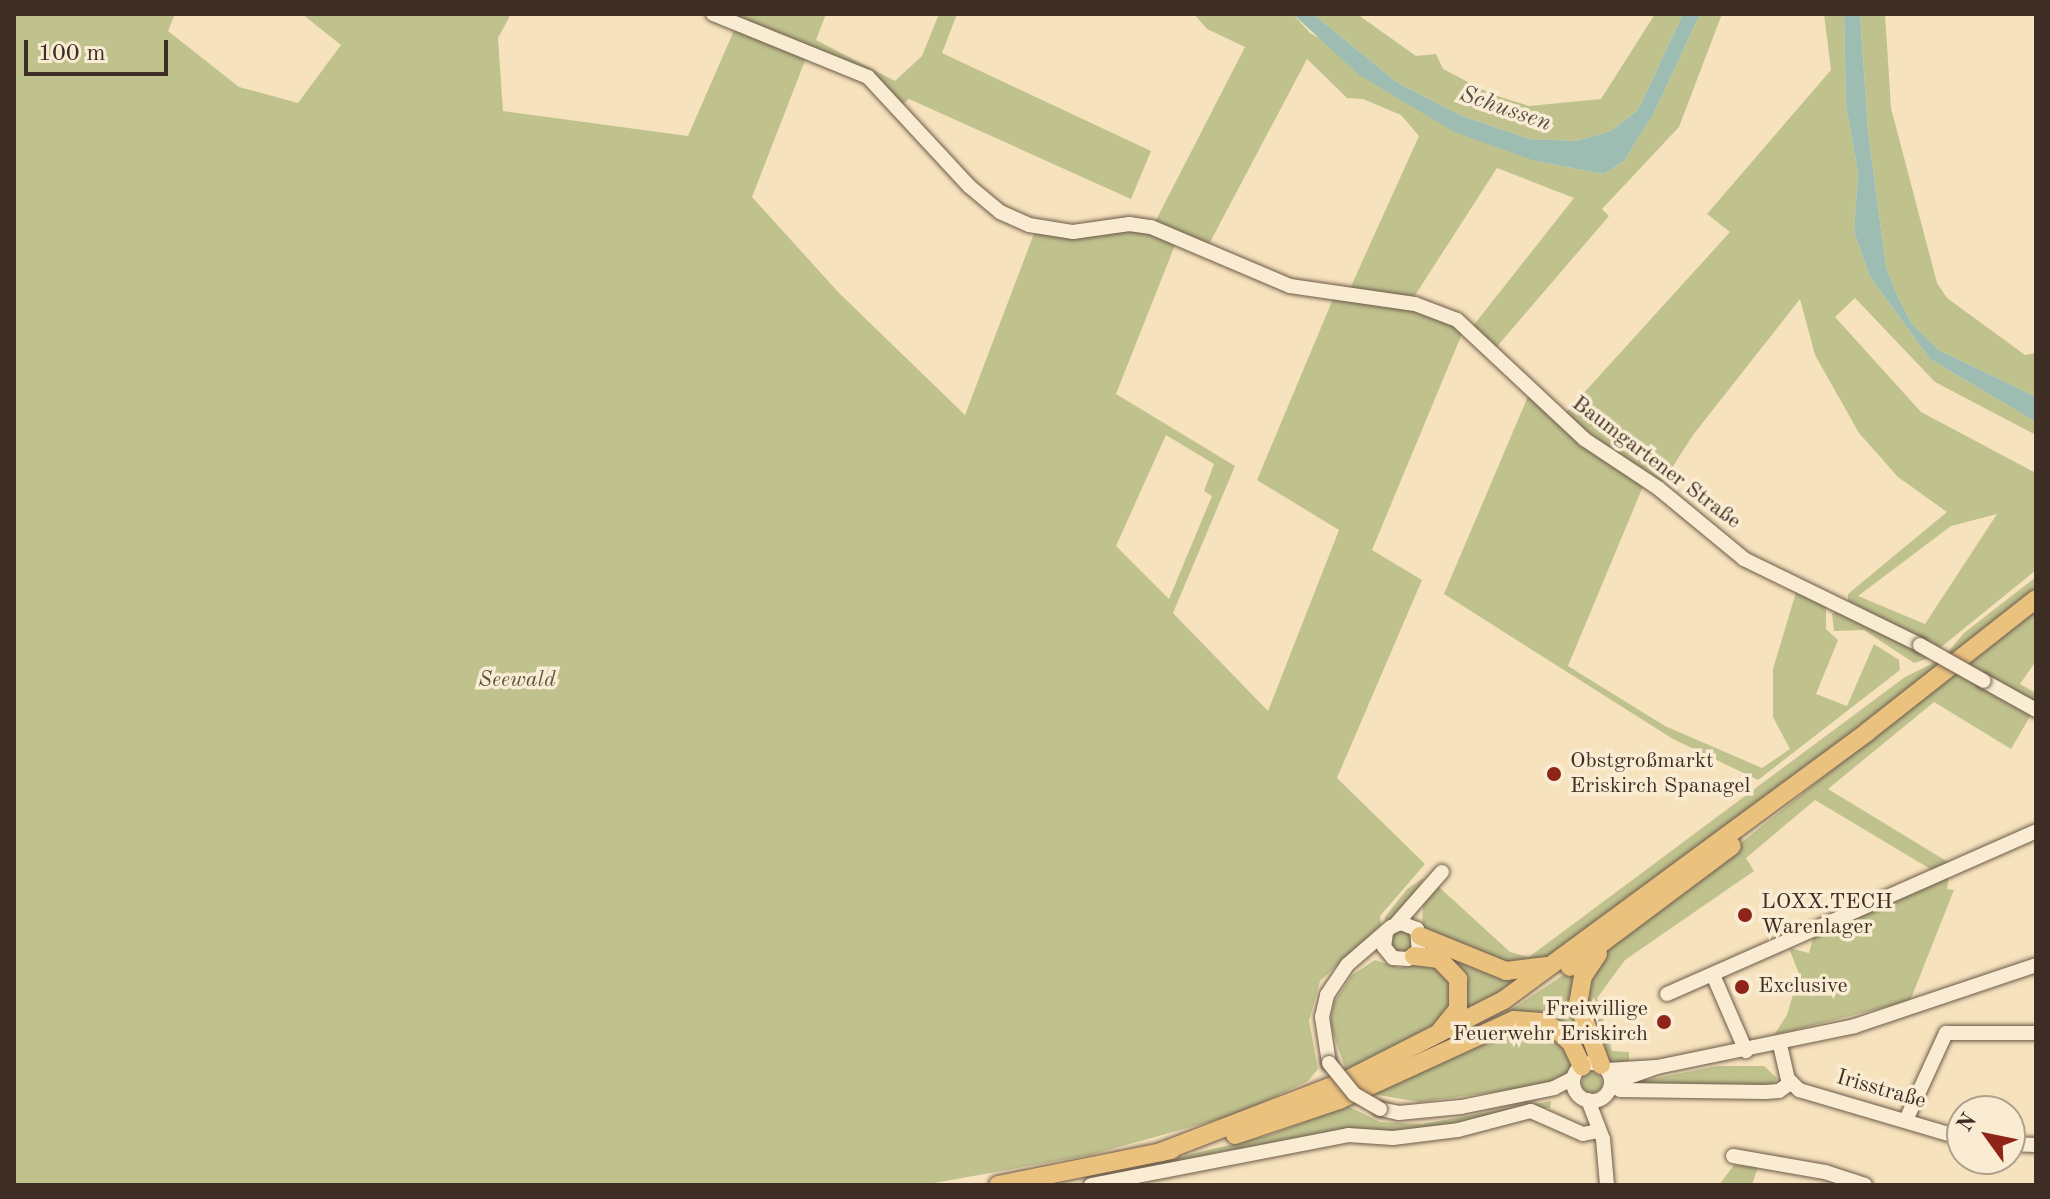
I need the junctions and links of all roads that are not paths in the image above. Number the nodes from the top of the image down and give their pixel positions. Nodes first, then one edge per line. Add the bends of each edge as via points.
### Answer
1 (713, 14) edge
2 (2036, 599) edge
3 (2036, 710) edge
4 (1867, 732) junction
5 (2036, 831) edge
6 (1442, 872) dead end
7 (1416, 901) junction
8 (1630, 926) junction
9 (1391, 928) junction
10 (1417, 931) junction
11 (1576, 948) junction
12 (1390, 956) junction
13 (1414, 956) junction
14 (2036, 965) edge
15 (1342, 971) junction
16 (1713, 975) junction
17 (1667, 994) dead end
18 (2036, 1033) edge
19 (1461, 1040) junction
20 (1780, 1045) junction
21 (1746, 1051) junction
22 (1400, 1055) junction
23 (1596, 1078) junction
24 (1790, 1083) junction
25 (1595, 1099) junction
26 (1906, 1120) junction
27 (1599, 1131) junction
28 (1946, 1133) edge
29 (1161, 1152) junction
30 (1733, 1156) dead end
31 (998, 1185) edge
32 (1091, 1185) edge
33 (1607, 1185) edge
34 (1865, 1185) edge

1 - 3 street, Baumgartener Straße, bridge via 868,77 969,186 1000,212 1029,225 1073,232 1129,224 1151,227 1290,286 1415,304 1457,320 1584,439 1658,488 1744,559 1920,645
2 - 4 main road
4 - 8 main road
4 - 11 main road
5 - 16 street
6 - 7 street
7 - 9 street
7 - 10 street
8 - 19 main road
8 - 23 main road via 1593,960 1580,984
9 - 10 street
9 - 12 street via 1384,943
9 - 15 street
10 - 11 main road via 1518,973 1544,968
10 - 13 street
11 - 22 main road via 1504,1000
12 - 13 street
12 - 15 street via 1373,955
13 - 22 main road via 1430,956 1453,970 1460,1001 1445,1027
14 - 20 street via 1937,1001
15 - 23 street, bridge via 1322,1017 1329,1063 1354,1094 1380,1109 1410,1113 1461,1107
16 - 17 street
16 - 21 street
18 - 26 street via 1946,1033
19 - 23 main road via 1514,1020 1542,1022 1571,1043
19 - 29 main road via 1308,1113
20 - 21 street
20 - 24 street
21 - 23 street via 1657,1067 1645,1075
22 - 29 main road
23 - 24 street via 1765,1092
23 - 25 street
23 - 25 street
24 - 26 street, Irisstraße via 1806,1093
25 - 27 street
26 - 28 street, Irisstraße
27 - 32 street via 1570,1130 1554,1117 1531,1111 1458,1130 1393,1138 1348,1135
27 - 33 street
29 - 31 main road
30 - 34 street via 1825,1172

